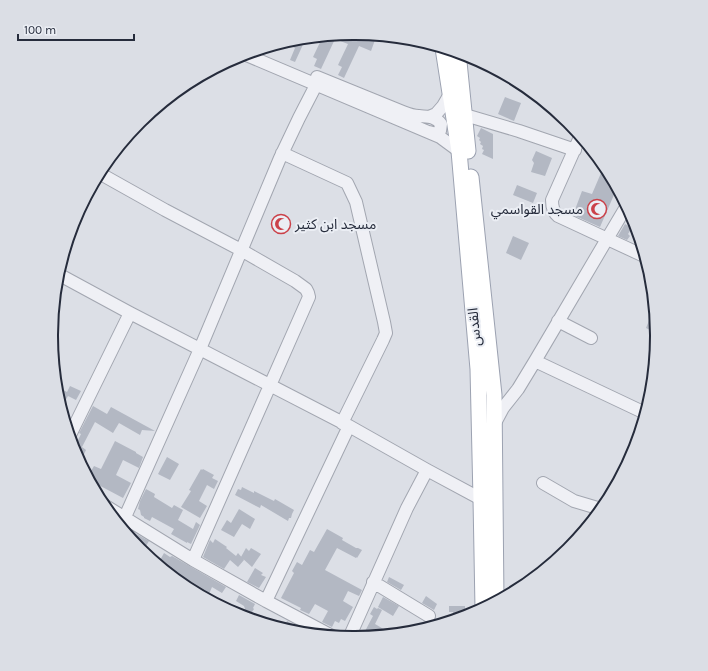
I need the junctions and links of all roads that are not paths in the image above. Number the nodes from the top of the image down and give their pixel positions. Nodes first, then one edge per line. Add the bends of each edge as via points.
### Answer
1 (444, 54) edge
2 (256, 57) edge
3 (257, 57) edge
4 (459, 59) edge
5 (316, 85) junction
6 (450, 94) junction
7 (464, 115) junction
8 (429, 116) junction
9 (428, 132) junction
10 (578, 143) edge
11 (575, 150) junction
12 (459, 151) junction
13 (282, 153) junction
14 (105, 176) edge
15 (623, 213) edge
16 (606, 239) junction
17 (241, 250) junction
18 (637, 253) edge
19 (64, 277) edge
20 (130, 313) junction
21 (558, 321) junction
22 (591, 338) dead end
23 (200, 349) junction
24 (535, 361) junction
25 (270, 385) junction
26 (494, 395) junction
27 (512, 397) junction
28 (639, 410) edge
29 (494, 424) junction
30 (346, 425) junction
31 (73, 428) edge
32 (426, 470) junction
33 (543, 482) dead end
34 (481, 499) junction
35 (594, 507) edge
36 (119, 513) edge
37 (125, 517) junction
38 (193, 560) junction
39 (373, 582) junction
40 (496, 595) edge
41 (266, 601) junction
42 (483, 602) edge
43 (429, 616) dead end
44 (317, 628) edge
45 (352, 631) edge

1 - 6 main road, القدس
2 - 5 street
3 - 8 street via 403,112
4 - 7 main road, القدس
5 - 9 street
5 - 13 street
6 - 8 street via 436,114
6 - 12 main road, القدس
7 - 11 street
7 - 26 main road, القدس
8 - 9 street via 439,121 441,127 436,134
9 - 12 street via 440,137
10 - 11 street
11 - 16 street via 552,200 553,209 558,216
12 - 34 main road, القدس via 478,369
13 - 17 street
13 - 30 street via 347,183 356,202 386,333
14 - 17 street
15 - 16 street
16 - 18 street
16 - 21 street
17 - 23 street
17 - 25 street via 301,285 309,297
19 - 20 street
20 - 23 street
20 - 31 street
21 - 22 street
21 - 24 street
23 - 25 street
23 - 37 street
24 - 27 street
24 - 28 street
25 - 30 street
25 - 38 street
26 - 27 street via 501,398
26 - 29 main road, القدس
27 - 29 street
29 - 40 main road, القدس
30 - 32 street
30 - 41 street
32 - 34 street
32 - 39 street
33 - 35 street via 574,501
34 - 42 main road, القدس
36 - 37 street
37 - 38 street
38 - 41 street
39 - 43 street
39 - 45 street
41 - 44 street

